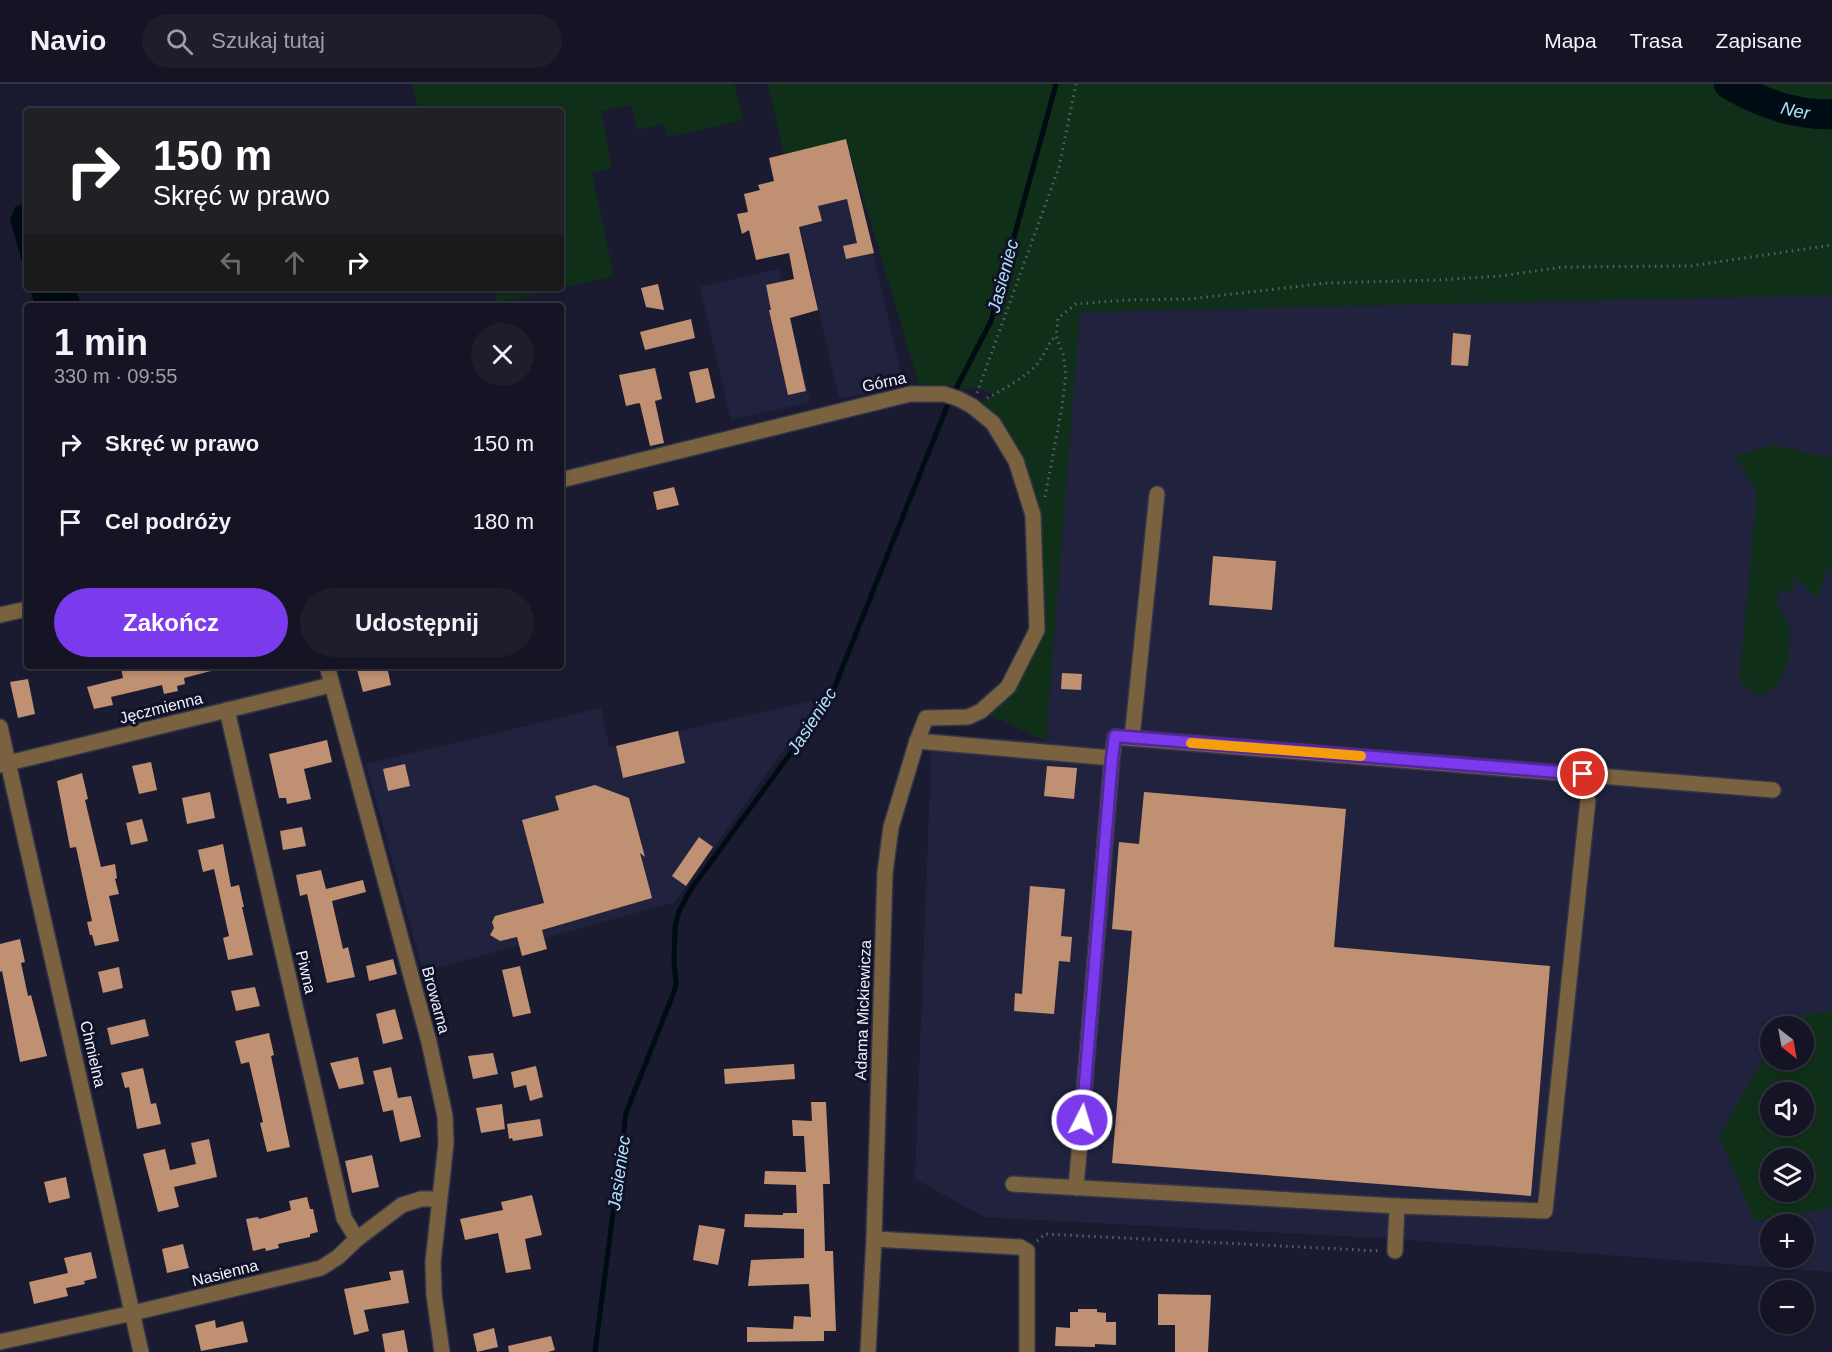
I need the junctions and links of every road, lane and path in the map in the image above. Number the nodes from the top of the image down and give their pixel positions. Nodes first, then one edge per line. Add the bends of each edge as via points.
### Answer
1 (1076, 84) edge
2 (1832, 245) edge
3 (1056, 336) junction
4 (966, 402) junction
5 (564, 479) edge
6 (1157, 494) dead end
7 (1044, 506) dead end
8 (24, 610) edge
9 (0, 615) edge
10 (328, 669) edge
11 (331, 685) junction
12 (227, 710) junction
13 (969, 717) joint
14 (0, 727) edge
15 (1132, 738) junction
16 (917, 741) junction
17 (1112, 758) junction
18 (4, 764) edge
19 (1773, 790) dead end
20 (1588, 800) dead end
21 (1013, 1184) dead end
22 (1076, 1188) junction
23 (439, 1199) junction
24 (1397, 1206) junction
25 (357, 1239) junction
26 (874, 1239) junction
27 (1027, 1251) junction
28 (1395, 1251) joint
29 (133, 1313) junction
30 (0, 1342) edge
31 (141, 1352) edge
32 (442, 1352) edge
33 (868, 1352) edge
34 (1027, 1352) edge

1 - 4 path via 1059,167 998,338
2 - 3 path via 1690,266 1563,267 1500,276 1327,283 1191,299 1076,304 1058,318
3 - 4 path via 1037,364 996,394
3 - 7 path via 1066,375
4 - 5 street, Górna via 944,394 910,394
4 - 13 street, Górna via 993,423 1016,460 1033,515 1037,630 1008,687
6 - 15 street
8 - 9 street
10 - 11 street, Browarna
11 - 12 street, Jęczmienna
11 - 23 street, Browarna via 429,1042 445,1116
12 - 18 street, Jęczmienna
12 - 25 street, Piwna via 344,1218
13 - 16 street, Adama Mickiewicza via 926,718
14 - 18 street, Chmielna
15 - 17 street via 1115,736
15 - 19 street
16 - 17 street
16 - 26 street, Adama Mickiewicza via 891,827 885,873
17 - 22 street
18 - 29 street, Chmielna
20 - 24 street via 1545,1211
21 - 22 street
22 - 24 street
23 - 25 street, Nasienna via 402,1205
23 - 32 street, Browarna via 433,1262
24 - 28 street
25 - 29 street, Nasienna via 321,1268
26 - 27 street via 1020,1246
26 - 33 street, Adama Mickiewicza
27 - 28 path via 1045,1234
27 - 34 street
29 - 30 street, Nasienna
29 - 31 street, Chmielna

